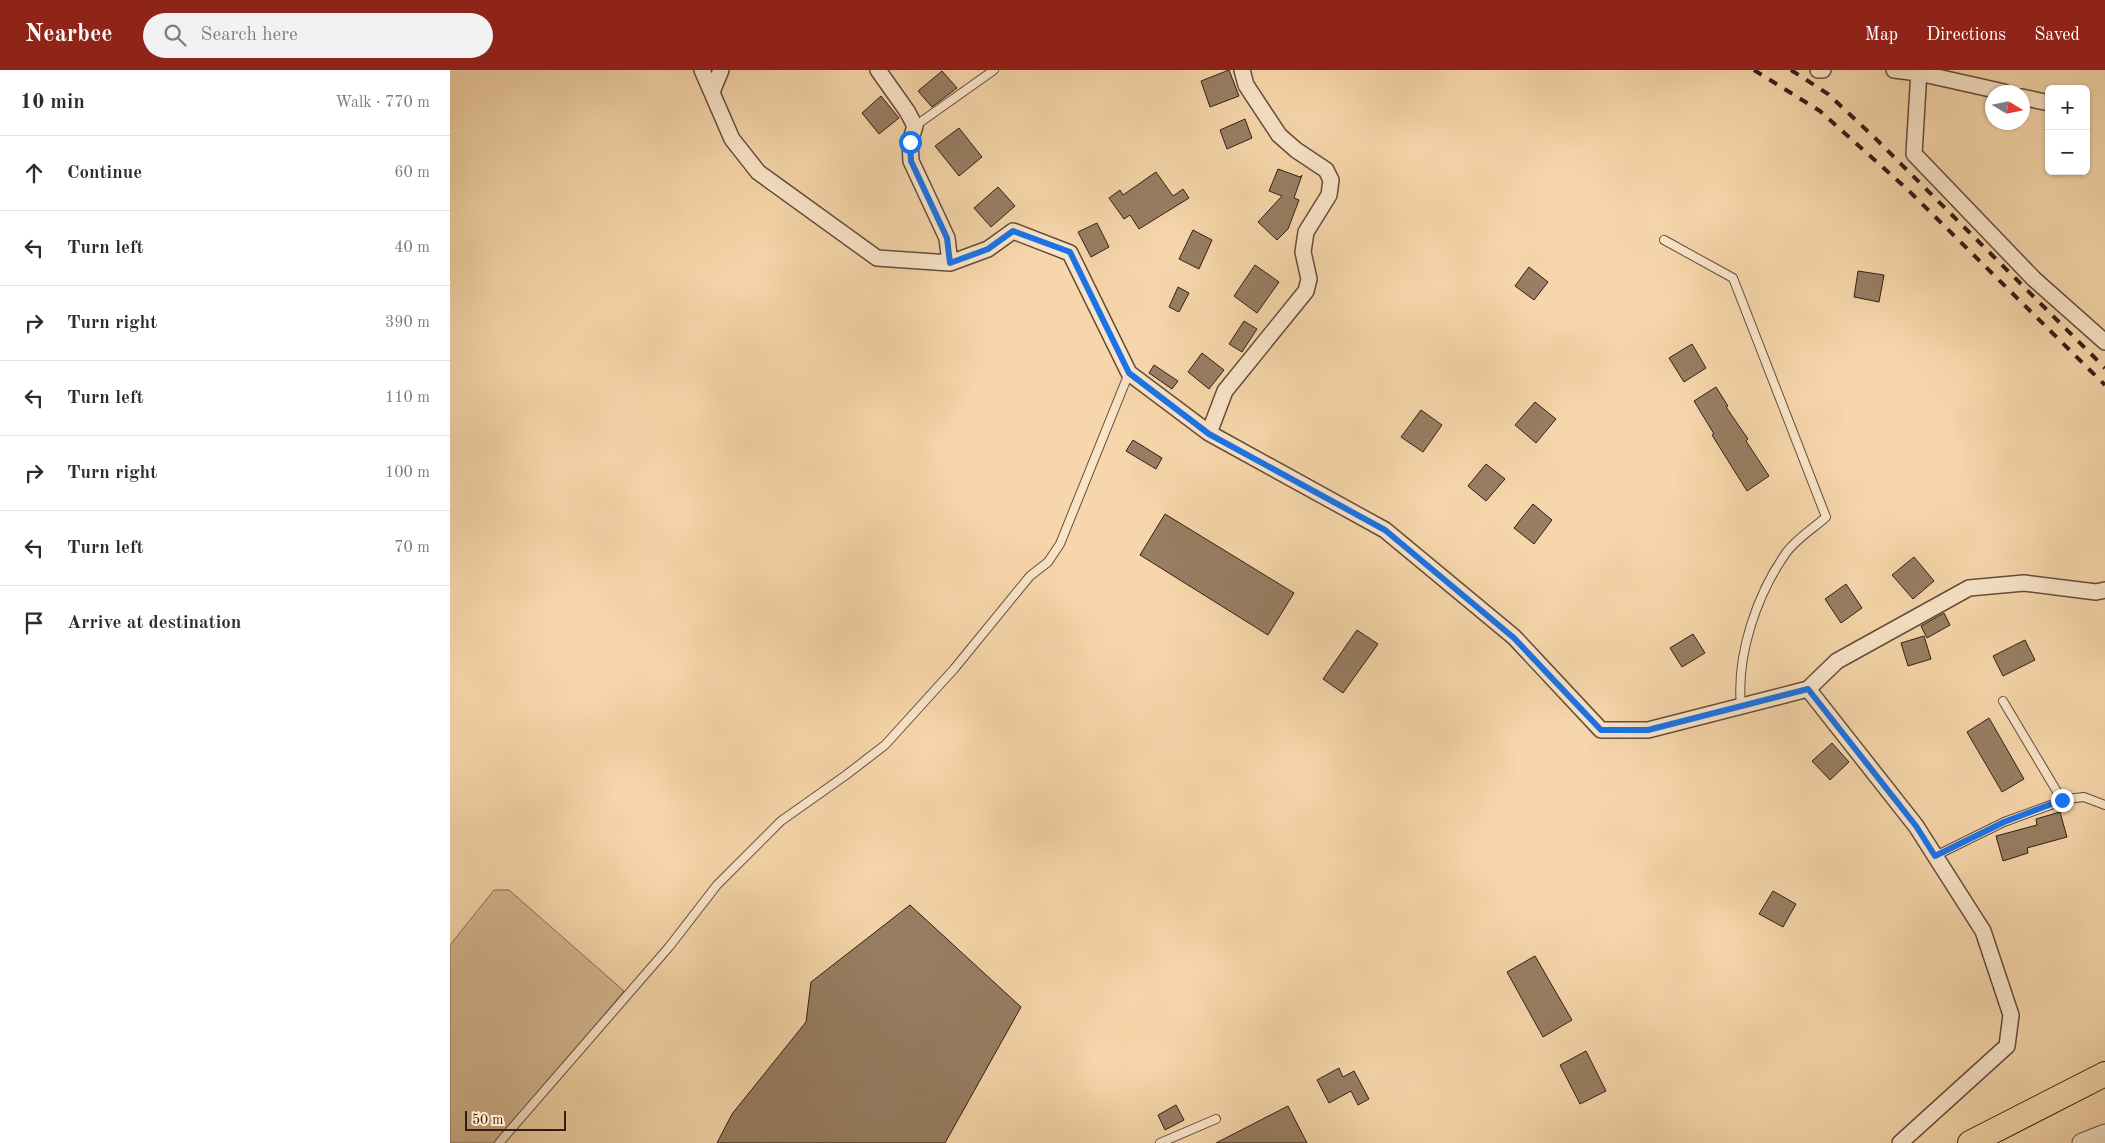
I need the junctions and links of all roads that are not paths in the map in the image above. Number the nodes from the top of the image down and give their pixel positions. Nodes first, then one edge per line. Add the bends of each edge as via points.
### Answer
1 (702, 70) edge
2 (721, 70) edge
3 (878, 70) edge
4 (994, 70) edge
5 (1242, 70) edge
6 (1818, 70) edge
7 (1824, 70) edge
8 (1894, 70) edge
9 (1919, 71) edge
10 (1985, 87) edge
11 (712, 92) junction
12 (2030, 99) edge
13 (2045, 102) edge
14 (915, 126) junction
15 (1664, 240) dead end
16 (950, 263) junction
17 (2105, 342) edge
18 (1129, 373) junction
19 (1209, 434) junction
20 (2105, 590) edge
21 (1808, 689) junction
22 (2004, 701) dead end
23 (1741, 706) junction
24 (2062, 800) junction
25 (2105, 805) edge
26 (1935, 856) junction
27 (2105, 1074) edge
28 (1216, 1118) dead end
29 (2105, 1134) edge
30 (499, 1143) edge
31 (1160, 1143) edge
32 (1900, 1143) edge
33 (1970, 1143) edge
34 (2082, 1143) edge

1 - 11 street
2 - 11 street
3 - 14 street
4 - 14 lane
5 - 19 street via 1246,85 1279,135 1326,170 1331,180 1329,194 1306,232 1303,252 1309,279 1306,291 1225,391
6 - 7 street
8 - 9 street
9 - 10 street
9 - 17 street via 1914,154 2034,278
11 - 16 street via 732,139 758,172 877,258
12 - 13 street
14 - 16 street via 910,142 911,161 947,238
15 - 23 lane via 1733,278 1826,517 1787,551 1772,577 1747,634 1739,688
16 - 18 street via 988,249 1013,231 1070,252
18 - 19 street
18 - 30 lane via 1060,544 1048,562 1030,576 954,670 885,745 781,821 717,885 669,947
19 - 23 street via 1385,530 1514,638 1601,730 1648,730
20 - 21 street via 2096,592 2024,582 1969,588 1837,661
21 - 23 street
21 - 26 street via 1916,826
22 - 24 lane
24 - 25 lane via 2084,797
24 - 26 lane via 2004,822
26 - 32 street via 1983,931 2011,1015 2007,1046
27 - 33 main road
28 - 31 lane
29 - 34 street

